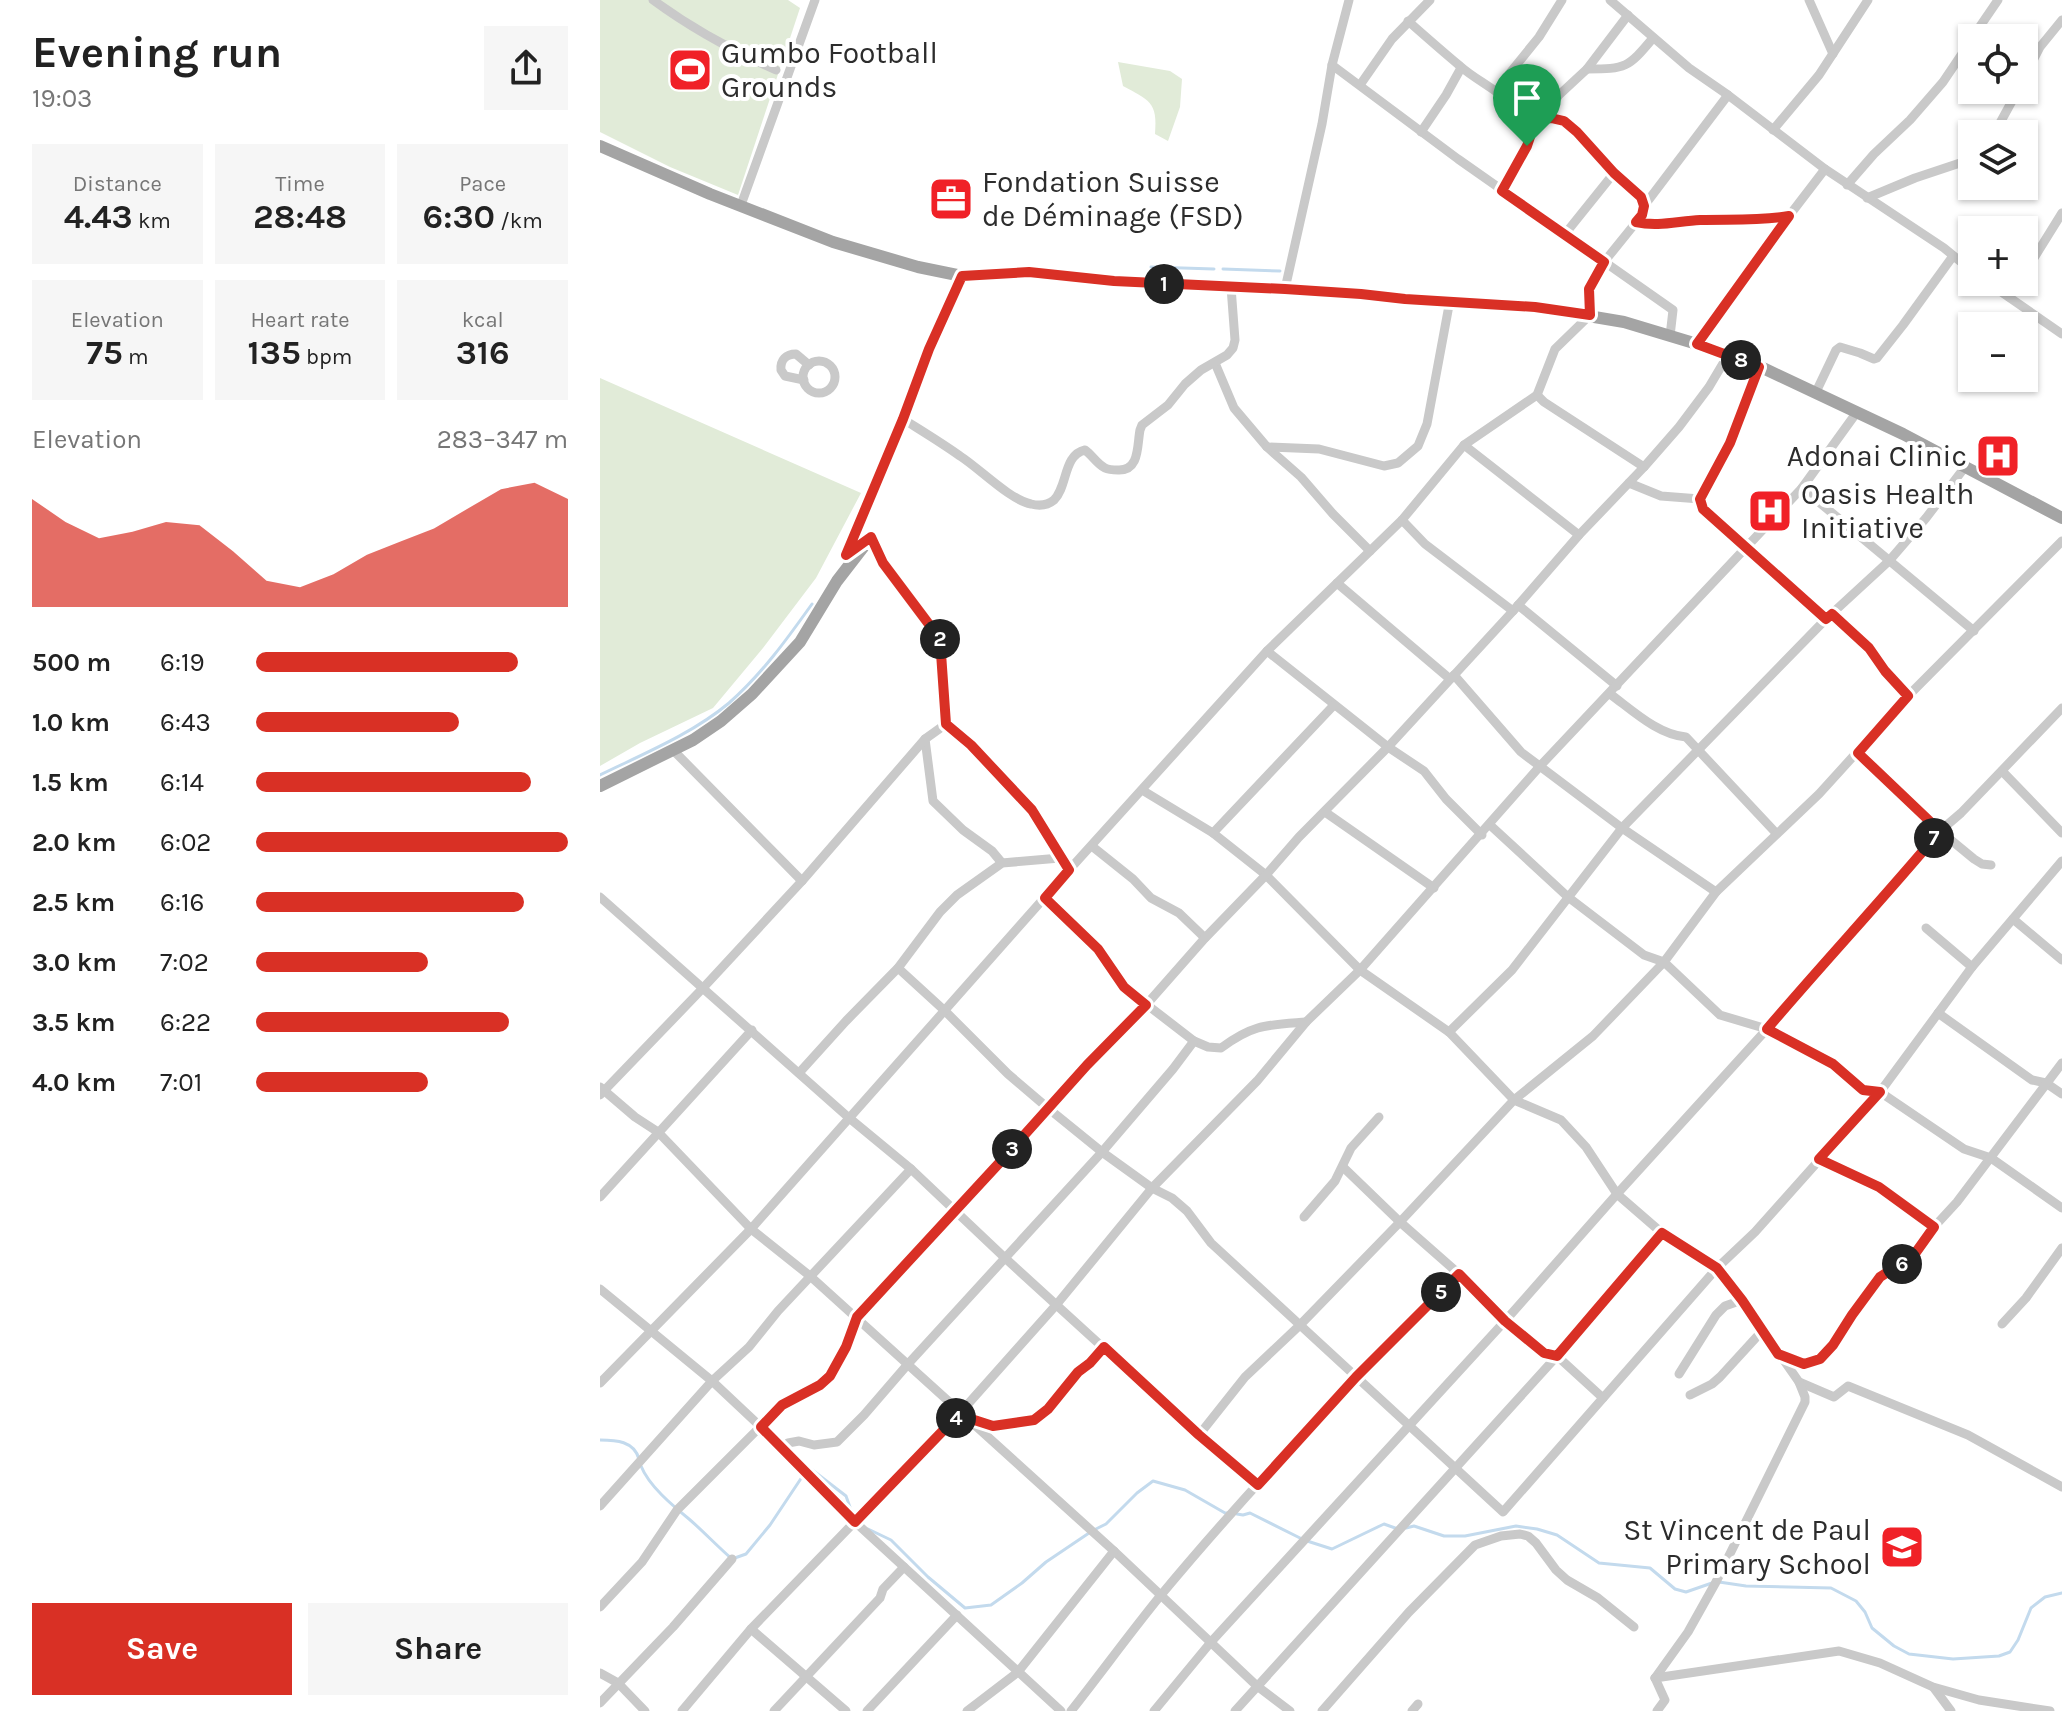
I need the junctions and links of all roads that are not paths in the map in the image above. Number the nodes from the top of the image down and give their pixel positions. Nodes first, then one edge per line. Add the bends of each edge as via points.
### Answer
1 (653, 0) edge
2 (815, 0) edge
3 (1349, 0) edge
4 (1430, 0) edge
5 (1562, 0) edge
6 (1610, 0) edge
7 (1809, 0) edge
8 (1868, 0) edge
9 (1998, 0) edge
10 (1628, 15) junction
11 (2062, 20) edge
12 (1408, 21) junction
13 (1982, 24) edge
14 (1653, 38) junction
15 (2038, 51) edge
16 (1833, 54) junction
17 (1958, 59) edge
18 (1332, 65) junction
19 (1461, 68) junction
20 (1587, 69) junction
21 (776, 70) dead end
22 (1360, 85) junction
23 (1498, 92) junction
24 (1728, 95) junction
25 (1524, 119) junction
26 (1542, 119) junction
27 (1773, 130) junction
28 (1421, 132) junction
29 (600, 146) edge
30 (1958, 164) edge
31 (1825, 169) junction
32 (1614, 173) junction
33 (1847, 185) junction
34 (1502, 191) junction
35 (1867, 198) junction
36 (741, 205) junction
37 (1644, 206) junction
38 (2062, 213) edge
39 (1789, 216) junction
40 (1636, 222) junction
41 (1565, 234) junction
42 (2038, 252) edge
43 (1953, 256) junction
44 (1958, 260) edge
45 (1604, 262) junction
46 (962, 276) junction
47 (1231, 287) junction
48 (1285, 289) junction
49 (2009, 297) edge
50 (1450, 300) dead end
51 (1590, 315) junction
52 (2062, 334) edge
53 (1670, 336) junction
54 (1697, 344) junction
55 (1728, 355) junction
56 (1215, 363) junction
57 (809, 365) junction
58 (1759, 367) junction
59 (804, 380) junction
60 (1816, 392) dead end
61 (1537, 395) junction
62 (1857, 412) junction
63 (903, 419) junction
64 (1464, 445) junction
65 (1267, 447) junction
66 (1644, 467) junction
67 (1965, 467) junction
68 (1629, 483) junction
69 (1802, 488) junction
70 (1700, 499) junction
71 (2062, 518) edge
72 (1402, 520) junction
73 (1579, 535) junction
74 (871, 537) junction
75 (2062, 541) edge
76 (1746, 548) junction
77 (1370, 551) junction
78 (1889, 561) junction
79 (1337, 583) junction
80 (1516, 608) junction
81 (1829, 616) junction
82 (1974, 631) junction
83 (1267, 651) junction
84 (1452, 677) junction
85 (1613, 690) junction
86 (1908, 696) junction
87 (1334, 705) junction
88 (2061, 712) edge
89 (946, 724) junction
90 (925, 739) junction
91 (1388, 747) junction
92 (1699, 749) junction
93 (673, 750) junction
94 (1858, 753) junction
95 (1541, 765) junction
96 (2002, 771) junction
97 (600, 786) edge
98 (1142, 790) junction
99 (1325, 812) junction
100 (1490, 825) junction
101 (1622, 828) junction
102 (1940, 831) junction
103 (1213, 833) junction
104 (1776, 833) junction
105 (2062, 833) edge
106 (1482, 835) junction
107 (1093, 847) dead end
108 (1060, 858) junction
109 (2062, 861) edge
110 (1002, 863) junction
111 (1991, 865) dead end
112 (1069, 870) junction
113 (1266, 875) junction
114 (802, 881) junction
115 (1434, 888) junction
116 (1716, 892) junction
117 (600, 897) edge
118 (1568, 897) junction
119 (1045, 898) junction
120 (2013, 919) junction
121 (1926, 928) dead end
122 (1205, 938) junction
123 (2062, 960) edge
124 (1664, 962) junction
125 (1972, 967) junction
126 (898, 968) junction
127 (1360, 970) junction
128 (703, 988) junction
129 (1146, 1005) junction
130 (945, 1011) junction
131 (1938, 1013) junction
132 (1306, 1022) junction
133 (1767, 1029) junction
134 (752, 1030) junction
135 (1449, 1032) junction
136 (1194, 1041) junction
137 (2062, 1063) edge
138 (799, 1073) junction
139 (2046, 1083) junction
140 (601, 1091) edge
141 (1880, 1092) junction
142 (2062, 1094) edge
143 (1514, 1100) junction
144 (1049, 1109) junction
145 (848, 1117) junction
146 (1379, 1117) dead end
147 (658, 1132) junction
148 (1102, 1152) junction
149 (1991, 1158) junction
150 (1819, 1159) junction
151 (1343, 1167) junction
152 (911, 1169) junction
153 (1152, 1188) junction
154 (1617, 1194) junction
155 (600, 1197) edge
156 (2062, 1208) edge
157 (955, 1211) junction
158 (1304, 1217) dead end
159 (1400, 1222) junction
160 (1934, 1227) junction
161 (751, 1229) junction
162 (1662, 1233) junction
163 (2062, 1248) edge
164 (1005, 1258) junction
165 (1717, 1268) junction
166 (1459, 1274) junction
167 (810, 1276) junction
168 (601, 1291) edge
169 (1742, 1300) junction
170 (1057, 1304) junction
171 (857, 1317) junction
172 (1505, 1321) junction
173 (2002, 1324) dead end
174 (1300, 1325) junction
175 (1763, 1330) junction
176 (650, 1331) junction
177 (1105, 1346) junction
178 (1778, 1354) junction
179 (1557, 1356) junction
180 (908, 1364) junction
181 (1679, 1374) dead end
182 (1356, 1377) junction
183 (712, 1381) junction
184 (1799, 1382) junction
185 (600, 1383) edge
186 (1690, 1395) dead end
187 (1603, 1398) junction
188 (962, 1415) junction
189 (1408, 1426) junction
190 (761, 1427) junction
191 (1199, 1435) junction
192 (783, 1449) junction
193 (1454, 1467) junction
194 (1258, 1485) junction
195 (2062, 1487) edge
196 (600, 1506) edge
197 (855, 1522) junction
198 (1114, 1551) junction
199 (732, 1559) dead end
200 (904, 1567) junction
201 (1160, 1596) junction
202 (600, 1607) edge
203 (957, 1615) junction
204 (1634, 1627) dead end
205 (751, 1629) junction
206 (1211, 1642) junction
207 (1018, 1672) junction
208 (600, 1673) edge
209 (807, 1675) junction
210 (1655, 1678) junction
211 (618, 1683) junction
212 (1257, 1686) junction
213 (1933, 1687) junction
214 (600, 1703) edge
215 (645, 1711) edge
216 (682, 1711) edge
217 (774, 1711) edge
218 (846, 1711) edge
219 (867, 1711) edge
220 (967, 1711) edge
221 (1061, 1711) edge
222 (1071, 1711) edge
223 (1154, 1711) edge
224 (1235, 1711) edge
225 (1290, 1711) edge
226 (1322, 1711) edge
227 (1657, 1711) edge
228 (1951, 1711) edge
229 (2050, 1711) edge

1 - 21 street
2 - 36 street
3 - 18 street
4 - 12 street
5 - 23 street
6 - 10 street
7 - 16 street
8 - 16 street
9 - 13 street
10 - 14 street
10 - 20 street
11 - 15 street
12 - 19 street
12 - 22 street
14 - 20 street via 1628,65
14 - 24 street
16 - 27 street
17 - 33 street via 1927,101
18 - 22 street
18 - 48 street
19 - 23 street
19 - 28 street
20 - 26 street
22 - 28 street
23 - 25 street
24 - 27 street
24 - 37 street
25 - 26 street
25 - 34 street via 1530,137
26 - 32 street via 1564,121
27 - 31 street
28 - 34 street
29 - 36 main road
30 - 35 street
31 - 33 street
31 - 39 street
32 - 37 street
32 - 41 street
33 - 35 street
34 - 41 street
35 - 43 street
36 - 46 main road via 833,242
37 - 40 street
38 - 42 street
39 - 40 street
39 - 54 street
40 - 45 street
41 - 45 street
43 - 44 street
43 - 60 street via 1877,358 1840,347
45 - 51 street via 1589,289
45 - 53 street via 1673,310
46 - 47 main road via 1029,272
46 - 63 main road
47 - 48 main road
47 - 56 street via 1235,340
48 - 51 main road
49 - 52 street
50 - 65 street via 1427,424 1418,446 1398,463 1384,466 1319,449
51 - 53 main road
51 - 61 street via 1555,349
53 - 54 main road
54 - 55 main road
55 - 58 main road
55 - 66 street
56 - 63 street via 1142,425 1130,468 1102,467 1081,451 1072,459 1059,494 1045,505 1015,497
56 - 65 street via 1234,408
57 - 59 street
57 - 59 street via 796,354 782,361 785,376
57 - 59 street via 828,364 834,382 818,392
58 - 62 main road
58 - 70 street via 1730,443
61 - 64 street
61 - 66 street
62 - 67 main road
62 - 69 street
63 - 74 main road via 846,555
64 - 72 street
64 - 73 street
65 - 77 street
66 - 68 street
67 - 71 main road
67 - 78 street
68 - 70 street via 1661,496
68 - 73 street
69 - 76 street
69 - 78 street
70 - 76 street via 1703,509
72 - 77 street
72 - 80 street via 1425,544
73 - 80 street
74 - 89 street via 883,563 940,639
74 - 93 main road via 800,642 773,672 721,721
75 - 82 street
76 - 81 street
76 - 85 street
77 - 79 street
78 - 81 street
78 - 82 street
79 - 83 street
79 - 84 street
80 - 84 street
80 - 85 street
81 - 86 street via 1869,648
81 - 92 street
82 - 86 street
83 - 87 street
83 - 98 street
84 - 91 street
84 - 95 street via 1521,752
85 - 92 street via 1653,724 1686,737
85 - 95 street
86 - 94 street
87 - 91 street
87 - 103 street
88 - 96 street
89 - 90 street
89 - 108 street via 1032,810
90 - 110 street via 933,801
90 - 114 street
91 - 99 street
91 - 106 street via 1424,771
92 - 101 street
92 - 104 street
93 - 97 main road
93 - 114 street
94 - 102 street
94 - 104 street
95 - 100 street
95 - 101 street
96 - 102 street
96 - 105 street
98 - 103 street
98 - 112 street
99 - 113 street
99 - 115 street
100 - 106 street
100 - 118 street
101 - 116 street
101 - 118 street
102 - 111 street via 1974,859
102 - 133 street
103 - 113 street
104 - 116 street
106 - 115 street
107 - 122 street
108 - 110 street
108 - 112 street
109 - 120 street
110 - 126 street via 940,912
112 - 119 street
113 - 122 street
113 - 127 street
114 - 128 street
115 - 127 street
116 - 124 street
117 - 128 street
118 - 124 street via 1644,955
118 - 135 street via 1512,970
119 - 129 street
119 - 130 street
120 - 123 street
120 - 125 street
121 - 125 street
122 - 129 street
124 - 133 street via 1720,1015
124 - 143 street via 1593,1036
125 - 131 street
126 - 130 street
126 - 138 street
127 - 132 street
127 - 135 street
128 - 134 street
128 - 140 street
129 - 136 street
129 - 144 street
130 - 144 street
130 - 145 street
131 - 139 street via 2032,1080
131 - 141 street
132 - 136 street via 1257,1026 1221,1048
132 - 153 street via 1257,1081
133 - 141 street via 1833,1064 1863,1090
133 - 154 street
134 - 138 street
134 - 147 street
135 - 143 street
136 - 148 street
137 - 139 street
138 - 145 street
139 - 142 street
139 - 149 street
140 - 147 street
141 - 149 street via 1964,1149
141 - 150 street
143 - 154 street via 1561,1120
143 - 159 street
144 - 148 street
144 - 157 street
145 - 152 street
145 - 161 street
146 - 151 street via 1351,1148
147 - 155 street
147 - 161 street
148 - 153 street
148 - 164 street
149 - 156 street
149 - 160 street
150 - 160 street via 1879,1187
150 - 165 street
151 - 158 street
151 - 159 street
152 - 157 street
152 - 167 street
153 - 170 street
153 - 174 street via 1187,1211 1211,1243
154 - 162 street
154 - 172 street
157 - 164 street
157 - 171 street
159 - 166 street
159 - 174 street
160 - 178 street via 1914,1255 1880,1277 1820,1359 1804,1364
161 - 167 street
161 - 176 street
162 - 165 street
162 - 179 street
163 - 173 street
164 - 170 street
164 - 180 street
165 - 169 street
165 - 187 street
166 - 172 street
166 - 182 street
167 - 171 street
167 - 183 street
168 - 176 street
169 - 175 street
169 - 181 street via 1716,1315
170 - 177 street
170 - 188 street
171 - 180 street
171 - 190 street via 830,1376 782,1405
172 - 179 street via 1544,1353
172 - 189 street
174 - 182 street
174 - 191 street via 1245,1377
175 - 178 street
175 - 186 street via 1720,1377
176 - 183 street
176 - 185 street
177 - 188 street via 1034,1420 993,1426
177 - 191 street
178 - 184 street
179 - 187 street
179 - 193 street
180 - 188 street
180 - 192 street via 837,1442 799,1441
182 - 189 street
182 - 194 street
183 - 190 street
183 - 196 street
184 - 195 street via 1834,1397 1848,1386 1968,1435
184 - 210 street via 1805,1397 1802,1409 1716,1582
187 - 193 street via 1503,1512
188 - 197 street
188 - 198 street
189 - 193 street
189 - 206 street
190 - 192 street
190 - 202 street via 677,1510 642,1562
191 - 194 street
192 - 197 street
193 - 212 street
194 - 201 street
197 - 200 street
197 - 205 street
198 - 201 street
198 - 207 street
199 - 211 street
200 - 203 street
200 - 209 street
201 - 206 street
201 - 222 street
203 - 207 street
203 - 219 street
204 - 226 street via 1567,1580 1528,1536 1501,1536 1475,1545
205 - 209 street
205 - 216 street
206 - 212 street
206 - 223 street
207 - 220 street
207 - 221 street
208 - 211 street
209 - 217 street
209 - 218 street
210 - 213 street via 1839,1651
210 - 227 street via 1665,1700
211 - 214 street
211 - 215 street
212 - 224 street
212 - 225 street
213 - 228 street
213 - 229 street

